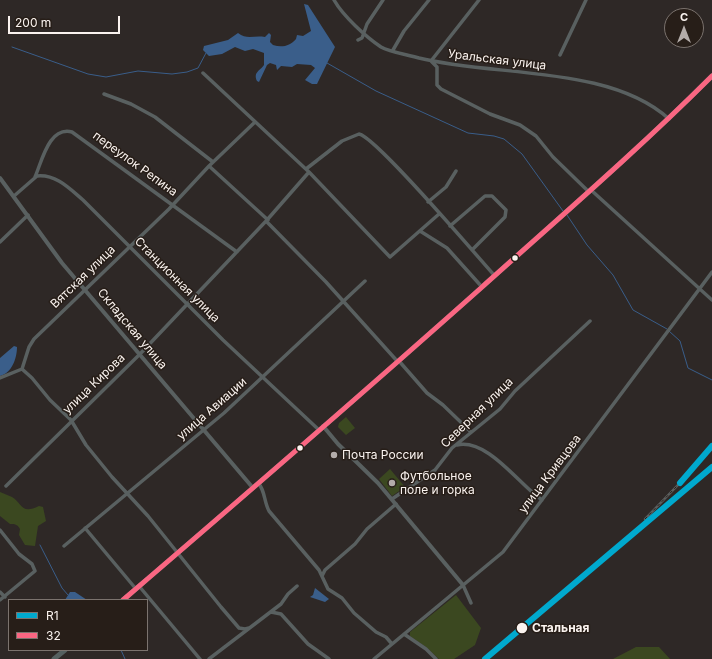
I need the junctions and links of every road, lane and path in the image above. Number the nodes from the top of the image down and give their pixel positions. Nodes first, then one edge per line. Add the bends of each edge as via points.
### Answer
1 (334, 0) edge
2 (383, 0) edge
3 (430, 0) edge
4 (478, 0) edge
5 (586, 0) edge
6 (364, 34) junction
7 (358, 40) dead end
8 (394, 50) junction
9 (560, 55) dead end
10 (431, 61) junction
11 (203, 73) dead end
12 (712, 76) edge
13 (104, 94) dead end
14 (669, 119) junction
15 (255, 122) junction
16 (213, 162) junction
17 (209, 166) junction
18 (306, 169) junction
19 (456, 171) dead end
20 (309, 172) junction
21 (35, 177) junction
22 (0, 178) edge
23 (590, 191) junction
24 (14, 196) junction
25 (428, 202) junction
26 (173, 205) junction
27 (439, 214) junction
28 (28, 215) junction
29 (267, 220) junction
30 (450, 226) junction
31 (420, 231) junction
32 (0, 242) edge
33 (129, 246) junction
34 (472, 250) junction
35 (237, 252) junction
36 (712, 272) edge
37 (495, 276) junction
38 (365, 280) dead end
39 (482, 287) junction
40 (699, 288) junction
41 (85, 289) junction
42 (712, 300) edge
43 (343, 302) junction
44 (187, 304) junction
45 (590, 321) dead end
46 (140, 354) junction
47 (398, 361) junction
48 (22, 369) junction
49 (0, 378) edge
50 (263, 378) junction
51 (71, 420) junction
52 (321, 428) junction
53 (204, 430) junction
54 (471, 432) junction
55 (454, 446) junction
56 (259, 484) junction
57 (6, 486) dead end
58 (253, 488) junction
59 (128, 494) junction
60 (392, 499) junction
61 (542, 500) junction
62 (396, 504) junction
63 (85, 528) junction
64 (0, 530) edge
65 (64, 546) dead end
66 (177, 553) junction
67 (322, 576) junction
68 (464, 585) junction
69 (297, 586) dead end
70 (137, 588) junction
71 (0, 592) edge
72 (5, 597) junction
73 (124, 599) edge
74 (147, 599) edge
75 (0, 600) edge
76 (148, 600) edge
77 (471, 603) dead end
78 (268, 613) junction
79 (249, 628) junction
80 (404, 634) junction
81 (392, 644) junction
82 (63, 651) edge
83 (54, 659) edge
84 (200, 659) edge
85 (209, 659) edge
86 (329, 659) edge
87 (374, 659) edge
88 (436, 659) edge

1 - 6 street, Уральская улица
2 - 6 street via 367,24
3 - 8 street via 404,31
4 - 10 street
5 - 9 street
6 - 7 street
6 - 8 street, Уральская улица via 382,47
8 - 10 street, Уральская улица
10 - 14 street, Уральская улица via 579,79 626,93 658,109
10 - 23 street via 437,67 437,85 441,89 490,114 520,125 536,136
11 - 15 street
12 - 14 main road
13 - 16 street via 136,106 155,117
14 - 23 main road
15 - 16 street, Вятская улица
15 - 18 street
16 - 17 street, Вятская улица
17 - 26 street, Вятская улица
17 - 29 street
18 - 20 street
18 - 25 street via 342,140 359,134 369,139
19 - 25 street via 446,187
20 - 29 street, улица Кирова
20 - 31 street via 390,257
21 - 24 street
21 - 26 street, переулок Репина via 50,142 58,134 68,131 99,150
21 - 33 street, Станционная улица via 48,176 63,184
22 - 24 street, Складская улица
23 - 37 main road
23 - 40 street
24 - 28 street, Складская улица
25 - 27 street
26 - 33 street, Вятская улица
26 - 35 street, переулок Репина
27 - 30 street
27 - 31 street
28 - 32 street
28 - 41 street, Складская улица via 62,263
29 - 35 street, улица Кирова
29 - 43 street
30 - 34 street
30 - 34 street via 485,196 492,196 501,204 506,210 505,217
31 - 39 street via 447,248
33 - 41 street, Вятская улица
33 - 44 street, Станционная улица
34 - 37 street
35 - 44 street, улица Кирова
36 - 40 street, улица Кривцова
37 - 39 main road
38 - 43 street, улица Авиации
39 - 47 main road
40 - 42 street
40 - 61 street, улица Кривцова
41 - 46 street, Складская улица
41 - 48 street, Вятская улица via 31,342
43 - 47 street
43 - 50 street, улица Авиации
44 - 46 street, улица Кирова
44 - 50 street, Станционная улица
45 - 54 street, Северная улица via 515,391 500,409
46 - 51 street, улица Кирова
46 - 53 street, Складская улица
47 - 52 main road
47 - 54 street via 427,393
48 - 49 street
48 - 51 street
50 - 52 street, Станционная улица
50 - 53 street, улица Авиации
51 - 57 street, улица Кирова
51 - 59 street via 81,440
52 - 56 main road
52 - 60 street, Станционная улица via 361,464
53 - 58 street, Складская улица
53 - 59 street, улица Авиации
54 - 55 street, Северная улица
55 - 60 street, Северная улица via 435,470
55 - 61 street via 463,444 486,452
56 - 58 main road
56 - 67 street via 270,511
58 - 66 main road
59 - 63 street, улица Авиации
59 - 66 street
60 - 62 street, Станционная улица
61 - 68 street, улица Кривцова via 503,552
62 - 67 street via 367,529
62 - 68 street, Станционная улица
63 - 65 street, улица Авиации
63 - 70 street
64 - 72 street via 19,554 32,564 35,571
66 - 70 main road
66 - 79 street via 237,625 243,629
67 - 81 street via 328,589 342,598 354,613
68 - 77 street
68 - 80 street, улица Кривцова
69 - 78 street via 282,604
70 - 73 main road
70 - 74 street
71 - 72 street
72 - 75 street
76 - 84 street
78 - 79 street
78 - 86 street via 281,614 308,644
79 - 85 street
80 - 81 street, улица Кривцова
80 - 88 street
81 - 87 street, улица Кривцова
82 - 83 main road

